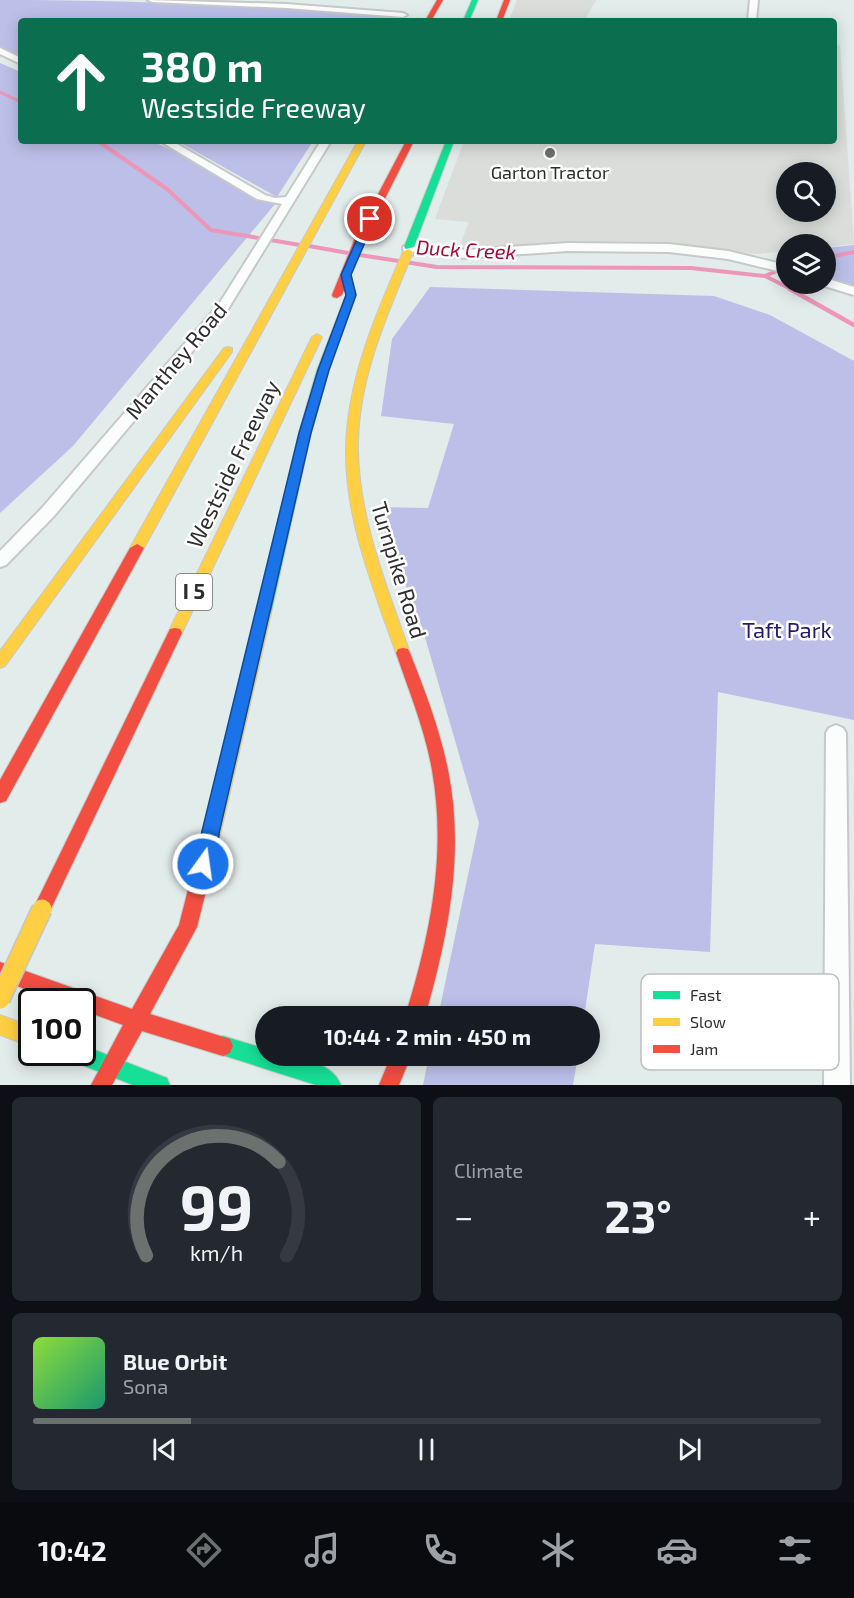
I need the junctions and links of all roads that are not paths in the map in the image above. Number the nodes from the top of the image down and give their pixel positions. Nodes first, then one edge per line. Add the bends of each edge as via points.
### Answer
1 (152, 0) edge
2 (329, 0) edge
3 (440, 0) edge
4 (475, 0) edge
5 (507, 0) edge
6 (754, 0) edge
7 (320, 9) junction
8 (403, 14) edge
9 (430, 18) edge
10 (467, 18) edge
11 (500, 18) edge
12 (752, 18) edge
13 (0, 51) edge
14 (18, 60) edge
15 (170, 144) edge
16 (324, 144) edge
17 (360, 144) edge
18 (408, 144) edge
19 (449, 144) edge
20 (290, 201) junction
21 (408, 250) junction
22 (776, 267) edge
23 (346, 275) junction
24 (836, 285) edge
25 (854, 291) edge
26 (276, 297) junction
27 (333, 303) dead end
28 (324, 322) dead end
29 (0, 561) edge
30 (0, 662) edge
31 (836, 733) dead end
32 (0, 796) edge
33 (0, 971) edge
34 (837, 974) edge
35 (0, 999) edge
36 (419, 1006) edge
37 (137, 1020) junction
38 (0, 1025) edge
39 (18, 1032) edge
40 (96, 1060) edge
41 (111, 1066) junction
42 (397, 1066) edge
43 (837, 1070) edge
44 (101, 1085) edge
45 (160, 1085) edge
46 (331, 1085) edge
47 (389, 1085) edge
48 (837, 1085) edge

1 - 7 street
2 - 7 street
3 - 9 main road
4 - 10 main road
5 - 11 main road
6 - 12 street
7 - 8 street
13 - 14 street
15 - 20 street via 261,197
16 - 20 street, Manthey Road
17 - 26 main road, Westside Freeway
18 - 23 main road via 360,238
19 - 21 main road, Turnpike Road
20 - 29 street, Manthey Road via 218,313 48,512
21 - 22 street via 466,254 568,247 669,248 728,255
21 - 36 main road, Turnpike Road via 366,369 352,447 354,492 363,533 440,771 447,835 443,908
23 - 27 main road
23 - 37 main road via 351,295 307,425 188,927
24 - 25 street
26 - 30 main road via 258,308
26 - 32 main road, Westside Freeway
28 - 35 main road, Westside Freeway / I 5, bridge
31 - 34 street
33 - 37 main road
37 - 41 main road
37 - 46 main road via 323,1077
38 - 39 main road
40 - 41 main road
41 - 44 main road
41 - 45 main road
42 - 47 main road
43 - 48 street

